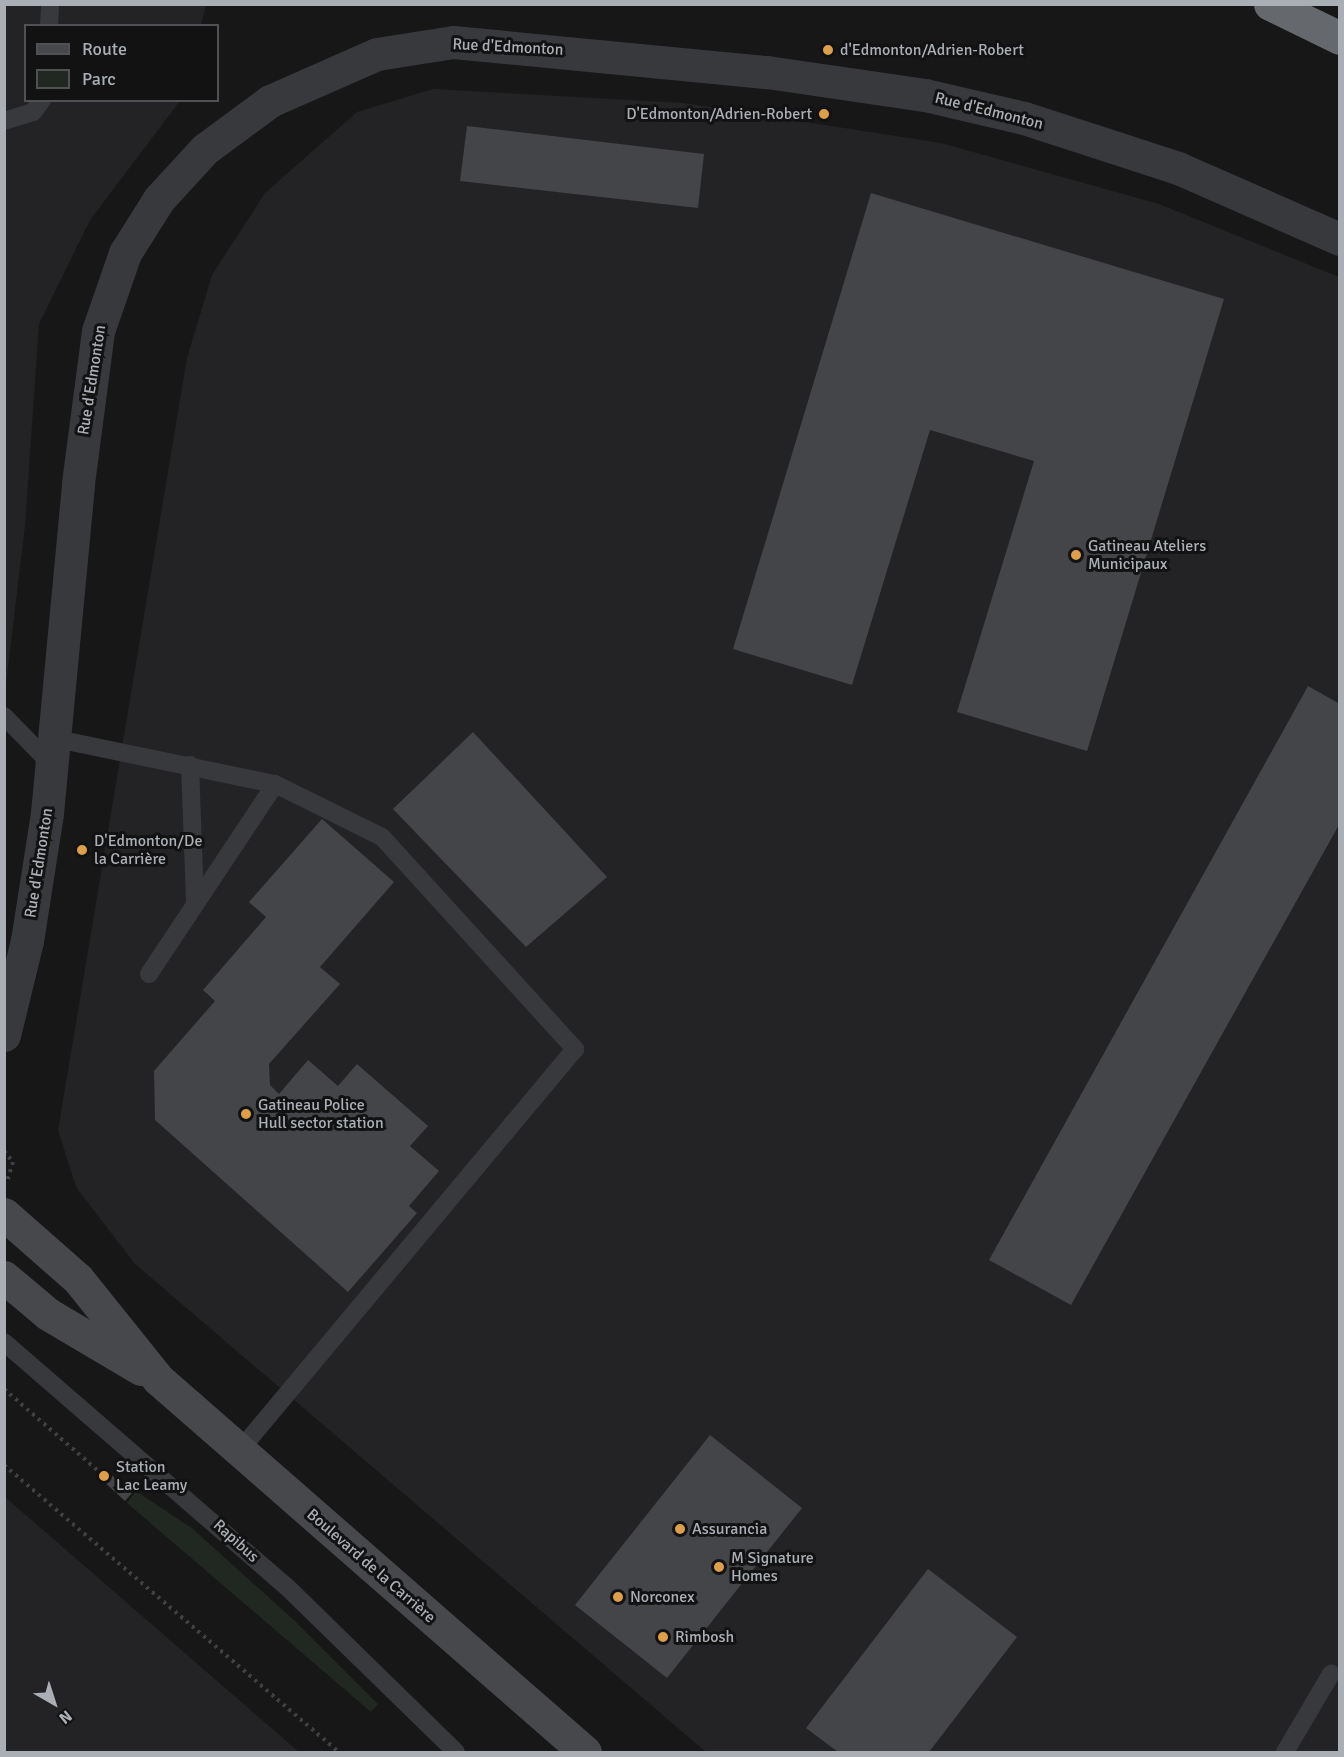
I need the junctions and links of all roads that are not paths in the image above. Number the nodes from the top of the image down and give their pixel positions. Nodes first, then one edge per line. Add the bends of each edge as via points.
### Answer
1 (50, 4) edge
2 (1270, 4) edge
3 (49, 24) edge
4 (1340, 38) edge
5 (37, 106) edge
6 (4, 121) edge
7 (1340, 239) edge
8 (4, 716) edge
9 (55, 753) junction
10 (189, 765) junction
11 (275, 784) junction
12 (195, 904) junction
13 (149, 974) dead end
14 (4, 1035) edge
15 (4, 1214) edge
16 (4, 1277) edge
17 (4, 1342) edge
18 (158, 1379) junction
19 (240, 1450) junction
20 (1331, 1674) dead end
21 (456, 1752) edge
22 (585, 1752) edge
23 (1286, 1752) edge

1 - 3 lane
2 - 4 highway
5 - 6 lane
7 - 9 street, Rue d'Edmonton via 1179,168 1024,118 925,95 678,60 486,42 414,47 336,67 270,101 205,149 159,199 125,253 98,331 88,387
8 - 9 lane
9 - 10 lane
9 - 14 street, Rue d'Edmonton via 27,940
10 - 11 lane
10 - 12 lane
11 - 12 lane
11 - 19 lane via 382,837 575,1049
12 - 13 lane
15 - 18 street, Boulevard de la Carrière via 78,1279
16 - 18 street, Boulevard de la Carrière via 48,1314
17 - 21 lane, Rapibus via 287,1587
18 - 19 street, Boulevard de la Carrière
19 - 22 street, Boulevard de la Carrière
20 - 23 lane

